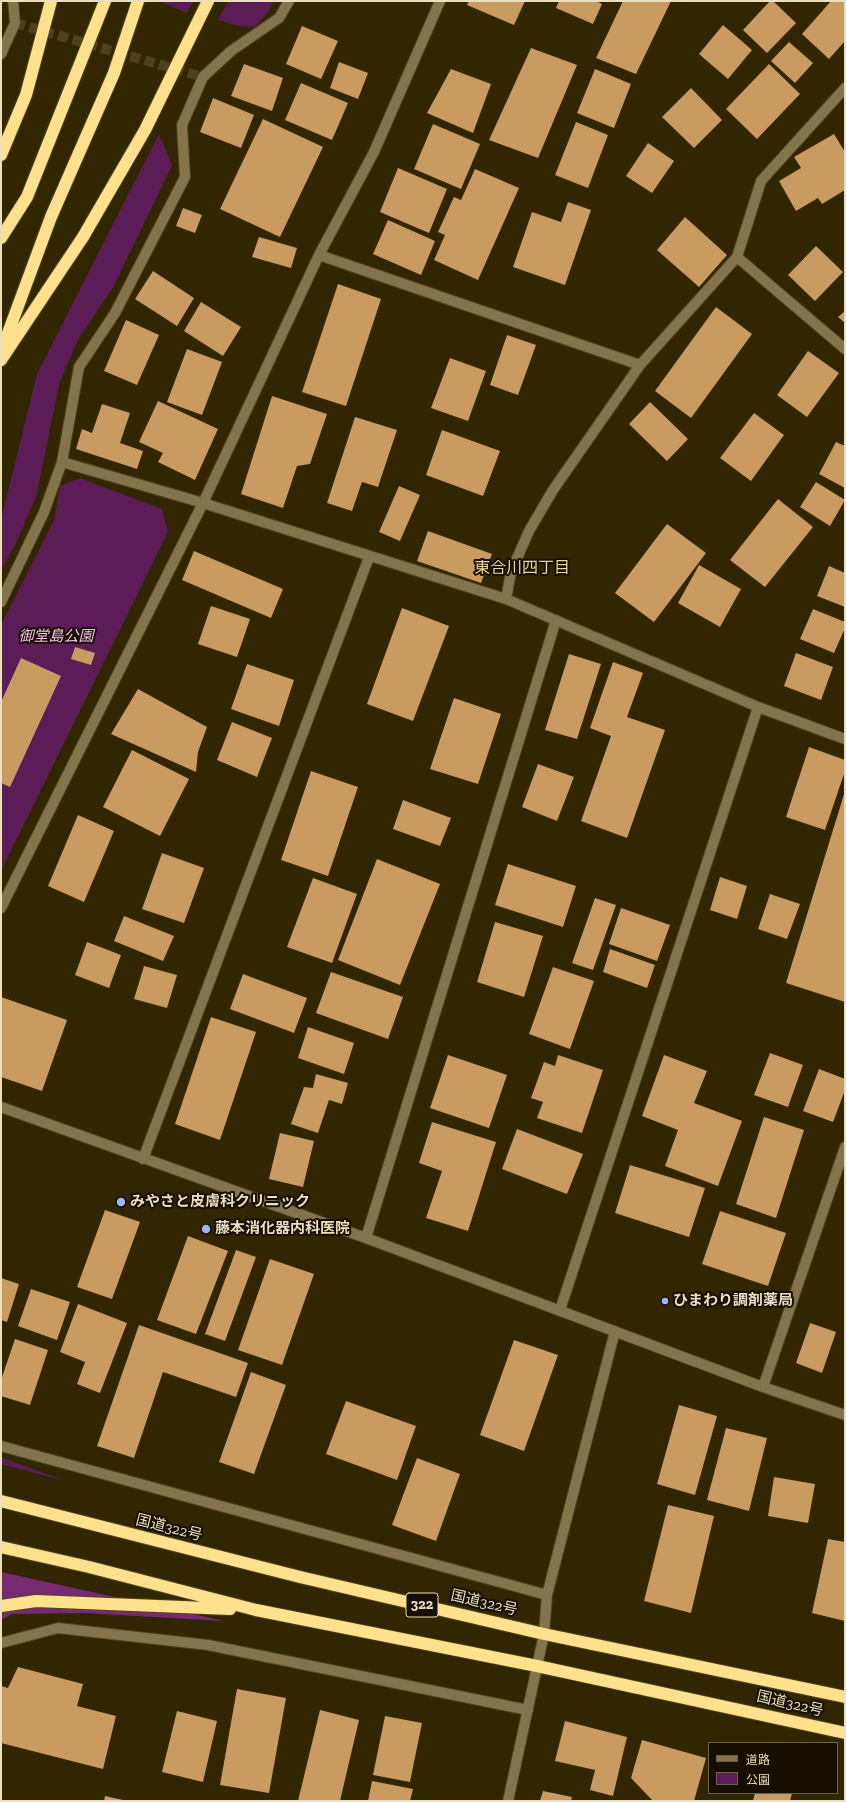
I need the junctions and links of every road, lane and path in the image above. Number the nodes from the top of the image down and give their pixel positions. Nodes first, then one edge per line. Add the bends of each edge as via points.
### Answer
1 (14, 1) edge
2 (51, 1) edge
3 (105, 1) edge
4 (138, 1) edge
5 (208, 1) edge
6 (289, 1) edge
7 (440, 1) edge
8 (1, 54) edge
9 (845, 88) edge
10 (1, 155) edge
11 (1, 238) edge
12 (319, 256) junction
13 (737, 257) junction
14 (845, 348) edge
15 (1, 352) edge
16 (1, 360) edge
17 (640, 365) junction
18 (62, 462) junction
19 (203, 503) junction
20 (369, 557) junction
21 (506, 599) junction
22 (1, 602) edge
23 (556, 620) junction
24 (758, 707) junction
25 (845, 739) edge
26 (1, 908) edge
27 (1, 1107) edge
28 (845, 1147) edge
29 (143, 1159) junction
30 (366, 1238) junction
31 (560, 1310) junction
32 (615, 1331) junction
33 (763, 1387) junction
34 (845, 1416) edge
35 (1, 1446) edge
36 (1, 1501) edge
37 (1, 1547) edge
38 (547, 1595) junction
39 (1, 1606) edge
40 (256, 1610) junction
41 (544, 1634) junction
42 (1, 1643) edge
43 (537, 1666) junction
44 (845, 1698) edge
45 (528, 1710) junction
46 (845, 1733) edge
47 (508, 1801) edge

1 - 8 street via 15,23
2 - 10 highway via 26,95
3 - 11 highway via 27,198
4 - 15 highway via 114,73 51,217
5 - 16 highway via 145,130 91,223
6 - 18 street via 279,18 231,51 203,77 182,125 184,177 115,313 79,367
7 - 12 street via 374,152
9 - 13 street via 761,181
12 - 17 street
12 - 19 street
13 - 14 street
13 - 17 street
17 - 21 street via 553,490 529,531 511,572
18 - 19 street
18 - 22 street via 44,512
19 - 20 street
19 - 26 street
20 - 21 street
20 - 29 street
21 - 23 street
23 - 24 street
23 - 30 street
24 - 25 street
24 - 31 street
27 - 29 street
28 - 33 street
29 - 30 street
30 - 31 street
31 - 32 street
32 - 33 street
32 - 38 street
33 - 34 street
35 - 38 street
36 - 41 highway, 国道322号 / 322 via 300,1577
37 - 40 highway, 国道322号 / 322
38 - 41 street
39 - 40 highway via 36,1601
40 - 43 highway, 国道322号 / 322
41 - 43 street
41 - 44 highway, 国道322号 / 322
42 - 45 street via 58,1628 208,1645
43 - 45 street
43 - 46 highway, 国道322号 / 322
45 - 47 street

